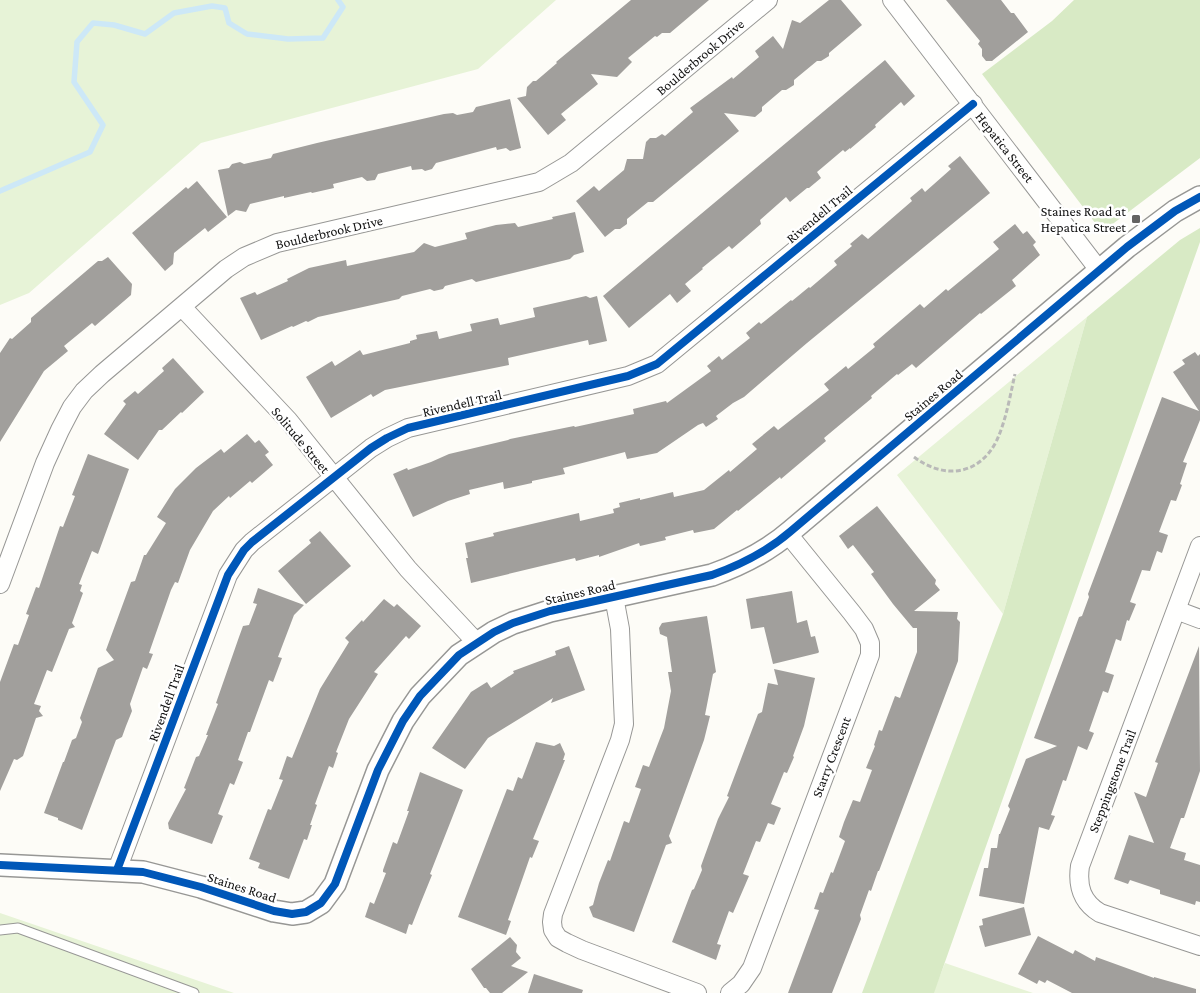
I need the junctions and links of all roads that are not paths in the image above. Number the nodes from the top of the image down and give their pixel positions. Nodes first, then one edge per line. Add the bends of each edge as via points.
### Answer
1 (768, 0) edge
2 (892, 0) edge
3 (973, 104) junction
4 (1200, 198) edge
5 (1099, 270) junction
6 (182, 307) junction
7 (334, 478) junction
8 (788, 534) junction
9 (1200, 546) edge
10 (0, 584) edge
11 (614, 597) junction
12 (1176, 610) junction
13 (1200, 619) edge
14 (477, 643) junction
15 (0, 865) edge
16 (117, 870) junction
17 (0, 930) edge
18 (1200, 946) edge
19 (194, 993) edge
20 (697, 993) edge
21 (730, 993) edge

1 - 6 street, Boulderbrook Drive via 571,163 539,182 263,248 226,269
2 - 3 street, Hepatica Street
3 - 5 street, Hepatica Street
3 - 7 street, Rivendell Trail via 657,364 628,376 408,428 371,448
4 - 5 street, Staines Road via 1175,210
5 - 8 street, Staines Road
6 - 7 street, Solitude Street via 288,420
6 - 10 street, Boulderbrook Drive via 102,374 72,407 45,463
7 - 14 street, Solitude Street via 408,569
7 - 16 street, Rivendell Trail via 252,542 228,575
8 - 11 street, Staines Road via 745,561 722,571
8 - 21 street, Starry Crescent via 864,629 870,643 870,655 752,968
9 - 12 street, Steppingstone Trail
11 - 14 street, Staines Road via 513,623
11 - 20 street via 620,629 624,724 553,914 553,930 558,938 582,950
12 - 13 street
12 - 18 street, Steppingstone Trail via 1080,866 1079,884 1084,900 1092,908
14 - 16 street, Staines Road via 442,671 403,720 378,770 335,884 315,907 299,913 274,912 200,887 143,872
15 - 16 street, Staines Road
17 - 19 lane via 18,928

